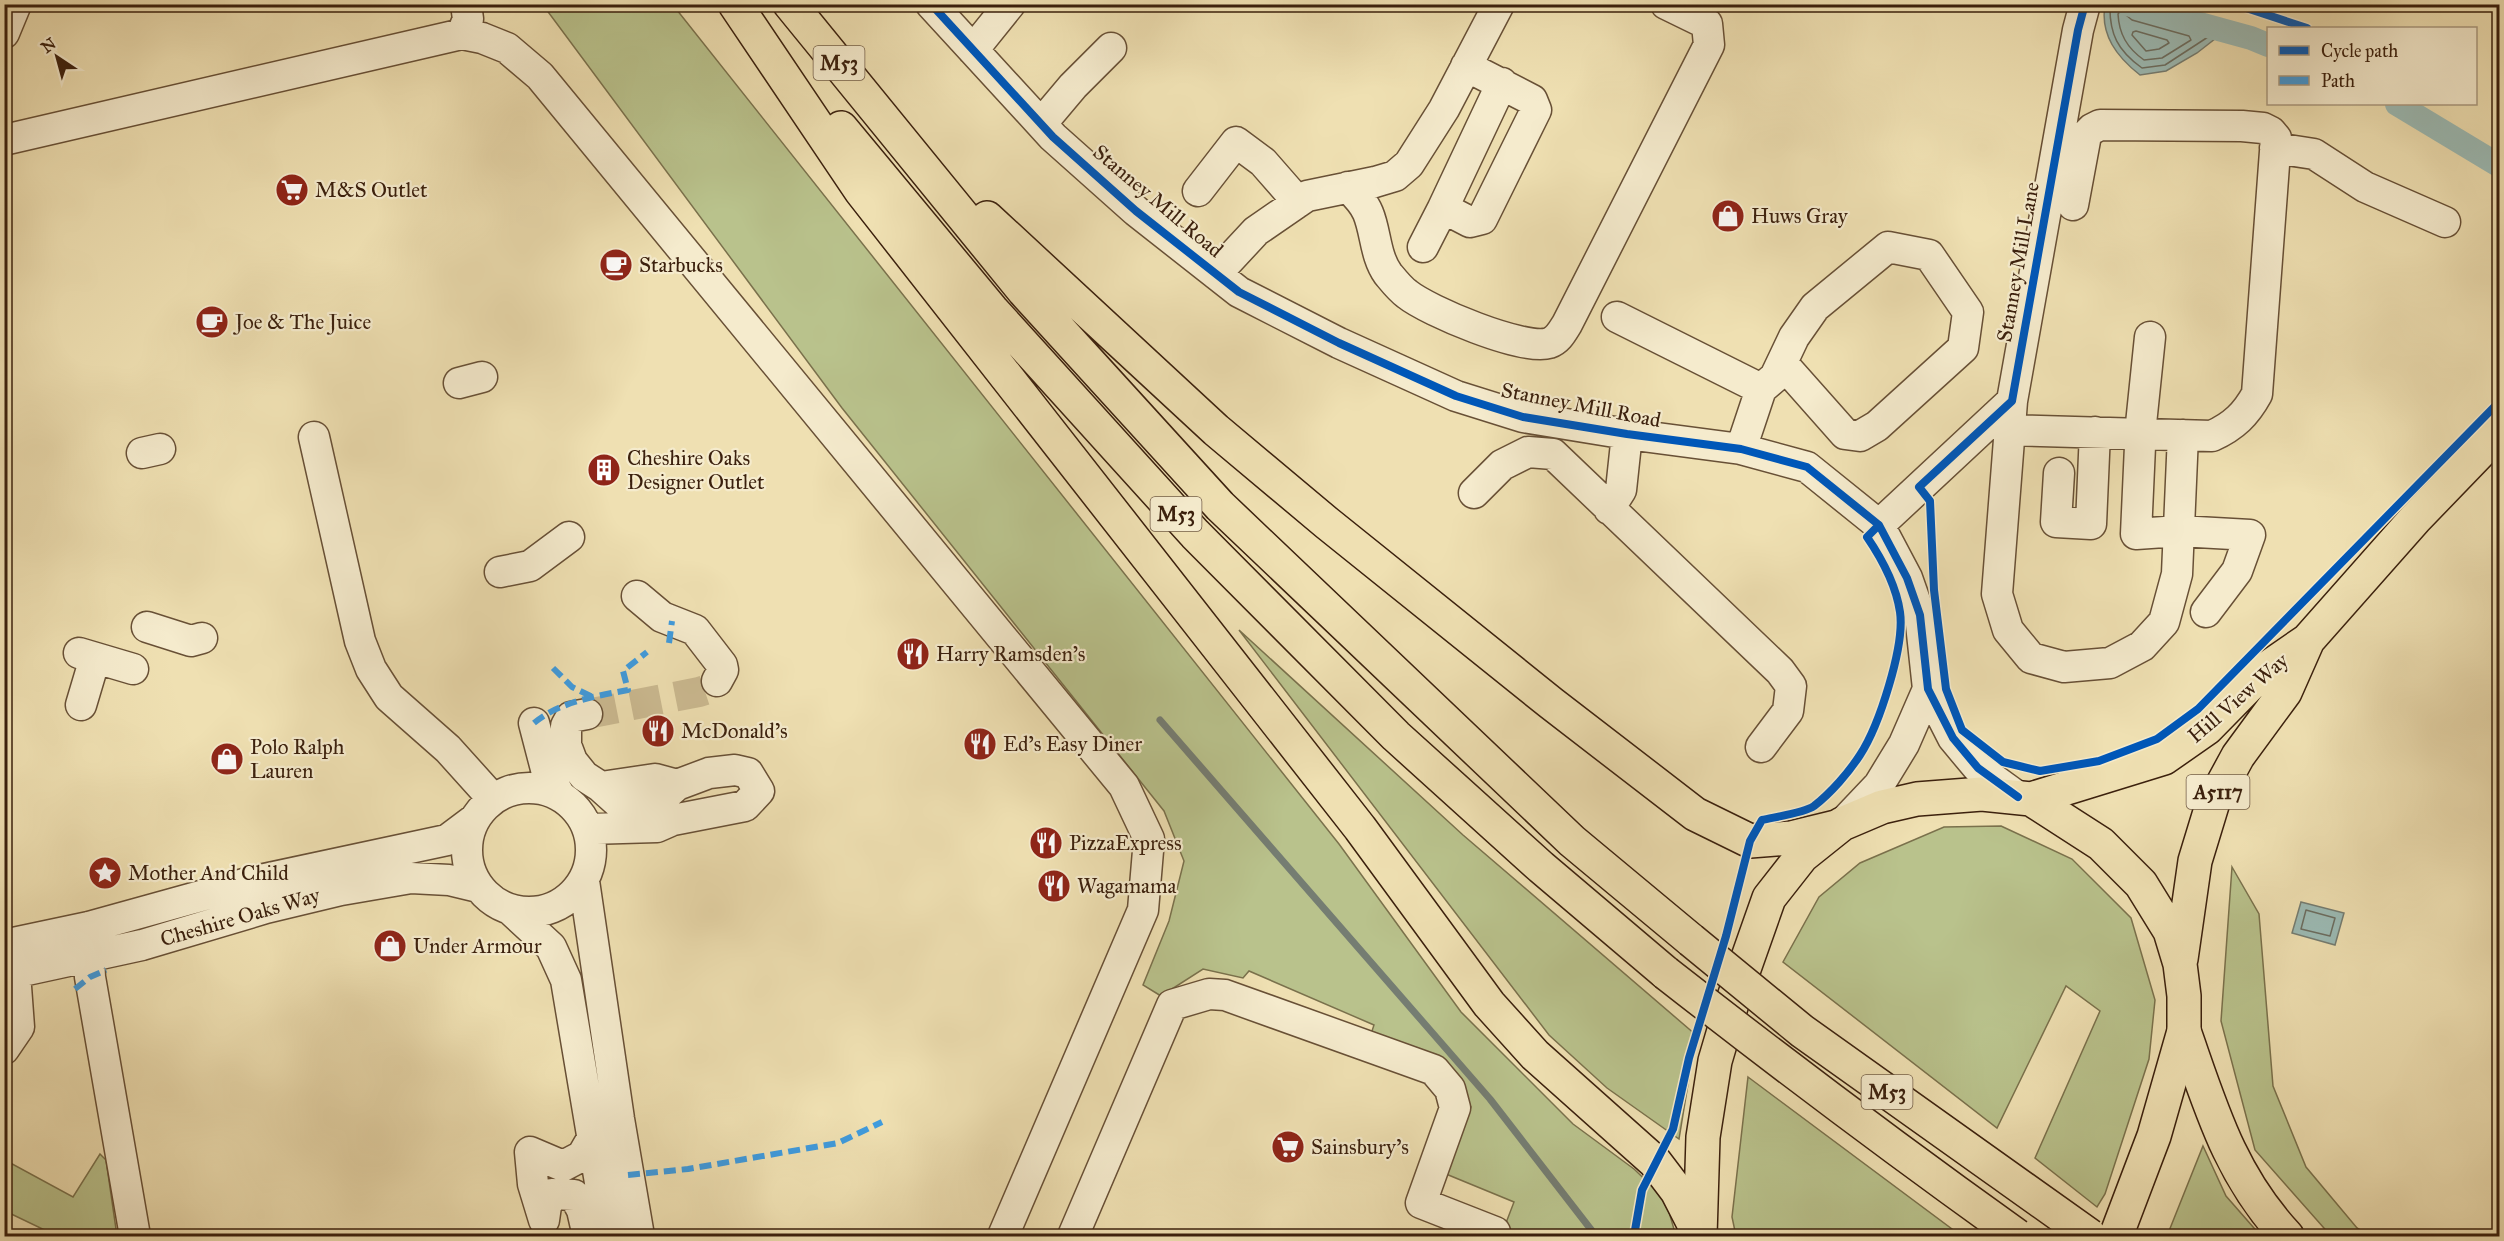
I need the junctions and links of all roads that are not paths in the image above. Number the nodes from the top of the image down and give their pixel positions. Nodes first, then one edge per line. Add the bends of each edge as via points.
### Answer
1 (16, 4) edge
2 (466, 4) edge
3 (737, 4) edge
4 (790, 4) edge
5 (931, 4) edge
6 (1010, 4) edge
7 (1499, 4) edge
8 (1666, 4) edge
9 (2081, 17) edge
10 (4, 33) edge
11 (462, 34) junction
12 (1111, 48) dead end
13 (973, 50) junction
14 (1466, 66) junction
15 (1502, 83) junction
16 (888, 123) junction
17 (1041, 124) junction
18 (4, 140) edge
19 (2276, 148) junction
20 (1348, 187) junction
21 (1198, 191) dead end
22 (1298, 202) junction
23 (2073, 206) dead end
24 (1443, 208) junction
25 (2445, 222) dead end
26 (1423, 247) dead end
27 (1216, 274) junction
28 (1617, 317) dead end
29 (2150, 337) dead end
30 (1782, 363) junction
31 (1761, 389) junction
32 (2010, 415) junction
33 (2499, 431) edge
34 (2095, 432) junction
35 (1627, 434) junction
36 (2140, 434) junction
37 (2183, 435) junction
38 (315, 438) dead end
39 (1741, 449) junction
40 (2059, 472) dead end
41 (1474, 493) dead end
42 (1609, 509) junction
43 (1879, 525) junction
44 (2179, 531) junction
45 (569, 537) dead end
46 (500, 572) dead end
47 (637, 596) dead end
48 (2206, 612) dead end
49 (147, 627) dead end
50 (202, 638) dead end
51 (2307, 640) junction
52 (133, 669) dead end
53 (717, 681) dead end
54 (1928, 689) junction
55 (81, 705) dead end
56 (587, 714) tunnel mouth
57 (534, 723) dead end
58 (1761, 747) dead end
59 (560, 796) junction
60 (2025, 798) junction
61 (484, 809) junction
62 (1839, 825) junction
63 (588, 829) junction
64 (584, 881) junction
65 (478, 887) junction
66 (512, 910) junction
67 (4, 945) edge
68 (89, 957) junction
69 (2180, 964) junction
70 (10, 974) edge
71 (2184, 1031) junction
72 (4, 1049) edge
73 (593, 1137) junction
74 (1495, 1232) dead end
75 (1699, 1234) edge
76 (135, 1236) edge
77 (588, 1236) edge
78 (609, 1236) edge
79 (639, 1236) edge
80 (1004, 1236) edge
81 (1073, 1236) edge
82 (2017, 1236) edge
83 (2090, 1236) edge
84 (2116, 1236) edge
85 (2287, 1236) edge

1 - 10 street
2 - 11 street via 468,19
3 - 75 main road via 861,191 1360,828 1489,1004 1534,1055 1655,1162 1677,1191
3 - 82 main road, M53, bridge via 992,310 1194,534 1396,736 1666,973 1802,1079
4 - 16 main road, M53
5 - 13 street, Stanney Mill Road
6 - 13 street
7 - 14 street
8 - 20 street via 1707,24 1709,45 1567,324 1550,343 1536,345 1506,339 1447,316 1407,294 1388,273 1367,211
9 - 32 street, Stanney Mill Lane
11 - 18 street
11 - 80 street via 507,48 540,76 1118,778 1149,839 1143,910
12 - 17 street
13 - 17 street, Stanney Mill Road
14 - 15 street
14 - 20 street via 1409,164 1395,176
15 - 24 street
15 - 24 street via 1532,99 1536,110 1482,219 1470,222
16 - 62 main road via 1216,430 1495,658 1695,814 1750,841 1791,838
16 - 83 main road, M53, bridge via 1024,291 1220,506 1572,841 1802,1031
17 - 27 street, Stanney Mill Road via 1136,211
19 - 23 street via 2271,132 2242,126 2100,125 2086,135
19 - 25 street via 2314,154 2365,187
19 - 37 street via 2257,394 2247,412 2229,429 2212,436
20 - 22 street via 1307,196
21 - 22 street via 1236,142 1263,162
22 - 27 street via 1256,231
24 - 26 street
27 - 35 street, Stanney Mill Road via 1239,291 1319,333 1456,396 1523,417
28 - 31 street
29 - 36 street
30 - 30 street via 1815,307 1888,247 1929,255 1968,312 1963,348 1860,436 1845,434
30 - 31 street via 1775,377
31 - 39 street
32 - 34 street
32 - 43 street
32 - 44 street, Stanney Mill Lane via 1997,594 2008,630 2031,658 2064,667 2110,663 2142,646 2164,622 2177,574
33 - 51 main road, Hill View Way / A5117
34 - 36 street
34 - 40 street via 2091,524 2056,522
35 - 39 street, Stanney Mill Road
35 - 42 street via 1621,490
36 - 37 street
36 - 44 street via 2136,534
37 - 44 street, Stanney Mill Lane
38 - 61 street via 360,641 371,669 389,697 448,749
39 - 43 street, Stanney Mill Road via 1807,467
41 - 42 street via 1502,465 1528,452 1552,454
42 - 58 street via 1780,670 1791,686 1788,711
43 - 54 street, Stanney Mill Road via 1907,578 1920,615
44 - 48 street via 2250,534 2237,571
45 - 46 street via 530,566
47 - 53 street via 662,616 695,630 722,665
49 - 50 street via 191,641
51 - 60 main road, Hill View Way / A5117 via 2263,671 2207,728 2164,758
51 - 69 main road, Hill View Way / A5117 via 2285,692 2238,756 2213,802 2195,861
52 - 55 street via 87,655
54 - 60 street, Stanney Mill Road via 1953,738 1978,768
54 - 62 street, Stanney Mill Road via 1904,744 1879,785
56 - 63 street via 571,717 566,726 566,746 584,776 601,787 655,779 677,785 708,773 735,770 748,773 759,791 745,806 672,820 657,827
57 - 59 street via 547,773
59 - 61 street via 532,788 512,790
59 - 63 street via 576,810
60 - 62 main road via 1982,794 1917,799 1882,807
60 - 69 main road via 2101,844 2141,884 2170,931
61 - 65 street via 470,830 467,846 469,867
61 - 67 street, Cheshire Oaks Way via 447,840 255,881 89,927
62 - 75 main road via 1802,856 1769,898 1733,1000 1715,1061 1703,1137
63 - 64 street via 591,856
64 - 66 street via 561,904 528,913
64 - 79 street
65 - 66 street via 496,904
65 - 68 street, Cheshire Oaks Way via 449,880 411,878 341,890
66 - 73 street via 551,947 567,980
68 - 70 street, Cheshire Oaks Way
68 - 76 street
69 - 71 main road
70 - 72 street via 19,1027
71 - 84 main road via 2154,1136
71 - 85 main road via 2219,1132 2240,1174 2265,1213
73 - 77 street via 582,1156 563,1166 530,1152 533,1184 544,1220 552,1194 574,1196
73 - 78 street
74 - 81 street via 1421,1203 1455,1108 1450,1089 1434,1070 1235,999 1209,994 1172,1005

